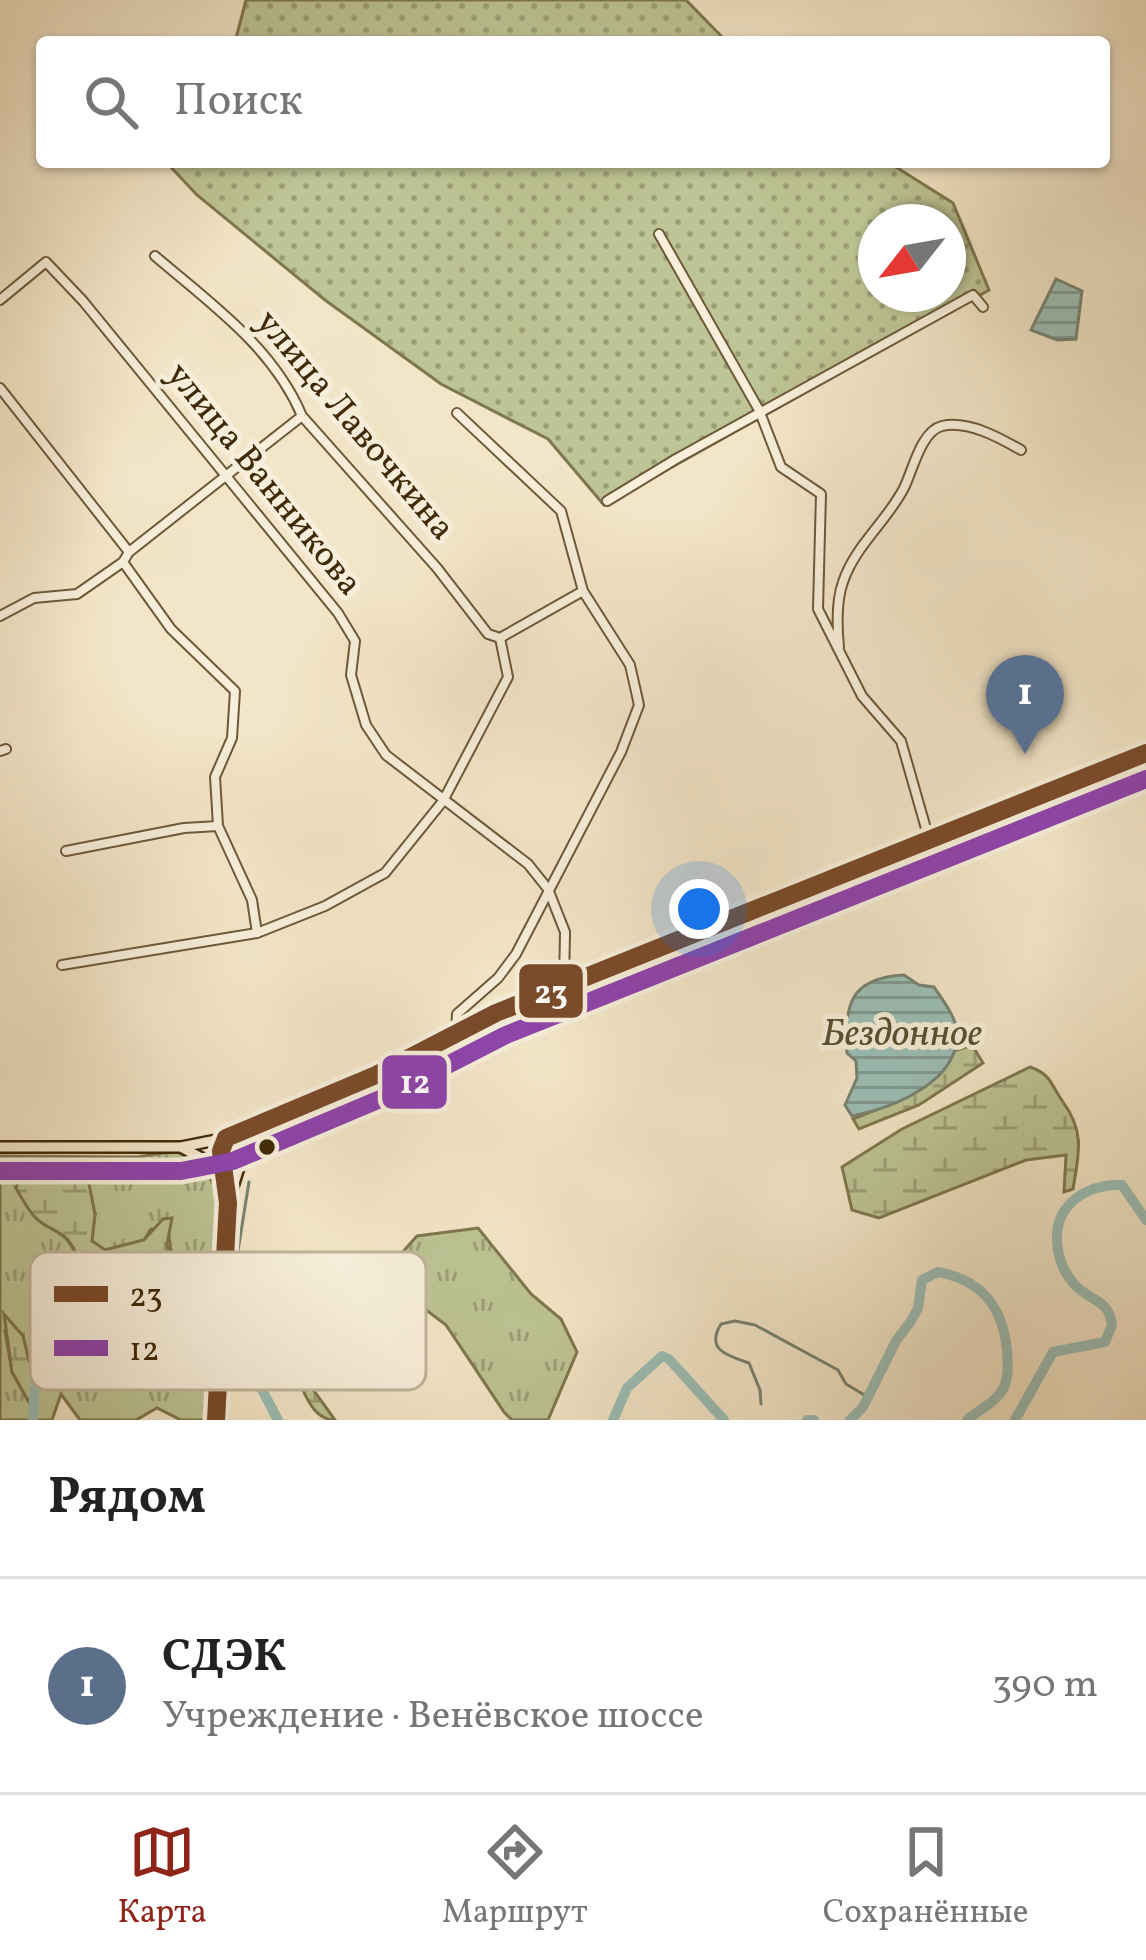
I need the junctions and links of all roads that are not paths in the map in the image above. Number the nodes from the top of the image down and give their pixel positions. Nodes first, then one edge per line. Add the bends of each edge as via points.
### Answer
1 (659, 234) dead end
2 (155, 256) dead end
3 (0, 300) edge
4 (983, 307) dead end
5 (0, 388) edge
6 (760, 412) junction
7 (457, 413) dead end
8 (302, 416) junction
9 (1021, 450) dead end
10 (226, 477) junction
11 (607, 501) dead end
12 (126, 557) junction
13 (583, 591) junction
14 (0, 616) edge
15 (500, 638) junction
16 (840, 654) junction
17 (1146, 753) edge
18 (443, 801) junction
19 (218, 826) junction
20 (929, 839) junction
21 (66, 851) dead end
22 (548, 889) junction
23 (257, 933) junction
24 (62, 965) dead end
25 (564, 986) junction
26 (456, 1033) junction
27 (284, 1114) junction
28 (226, 1138) junction
29 (0, 1147) edge
30 (181, 1147) junction
31 (241, 1161) junction
32 (224, 1189) junction
33 (227, 1203) junction
34 (224, 1252) edge
35 (216, 1390) edge
36 (216, 1420) edge

1 - 6 street
2 - 8 street, улица Лавочкина via 262,349
3 - 10 street, улица Ванникова via 46,262
4 - 6 street via 973,296
5 - 12 street
6 - 11 street
6 - 16 street via 782,467 821,494 818,609
7 - 13 street via 561,511
8 - 10 street
8 - 15 street, улица Лавочкина via 488,634
9 - 16 street via 970,428 946,425 929,434 844,577
10 - 12 street
10 - 18 street, улица Ванникова via 355,641 351,675 366,725 386,755
12 - 14 street via 77,594 34,598
12 - 19 street via 172,629 235,691 232,738 215,776
13 - 15 street
13 - 22 street via 630,665 639,705
15 - 18 street via 508,677
16 - 20 street via 862,697 901,741
17 - 20 main road
18 - 22 street, улица Ванникова via 528,864
18 - 23 street via 385,873
19 - 21 street
19 - 23 street via 252,899
20 - 25 main road
22 - 25 street via 565,932
22 - 26 street via 516,954 457,1014
23 - 24 street
25 - 26 main road
26 - 27 main road
27 - 28 main road
27 - 31 main road
28 - 30 main road
28 - 31 main road
28 - 32 main road
29 - 30 main road
30 - 32 main road via 211,1166
31 - 33 main road
32 - 33 main road
33 - 34 main road
35 - 36 main road

